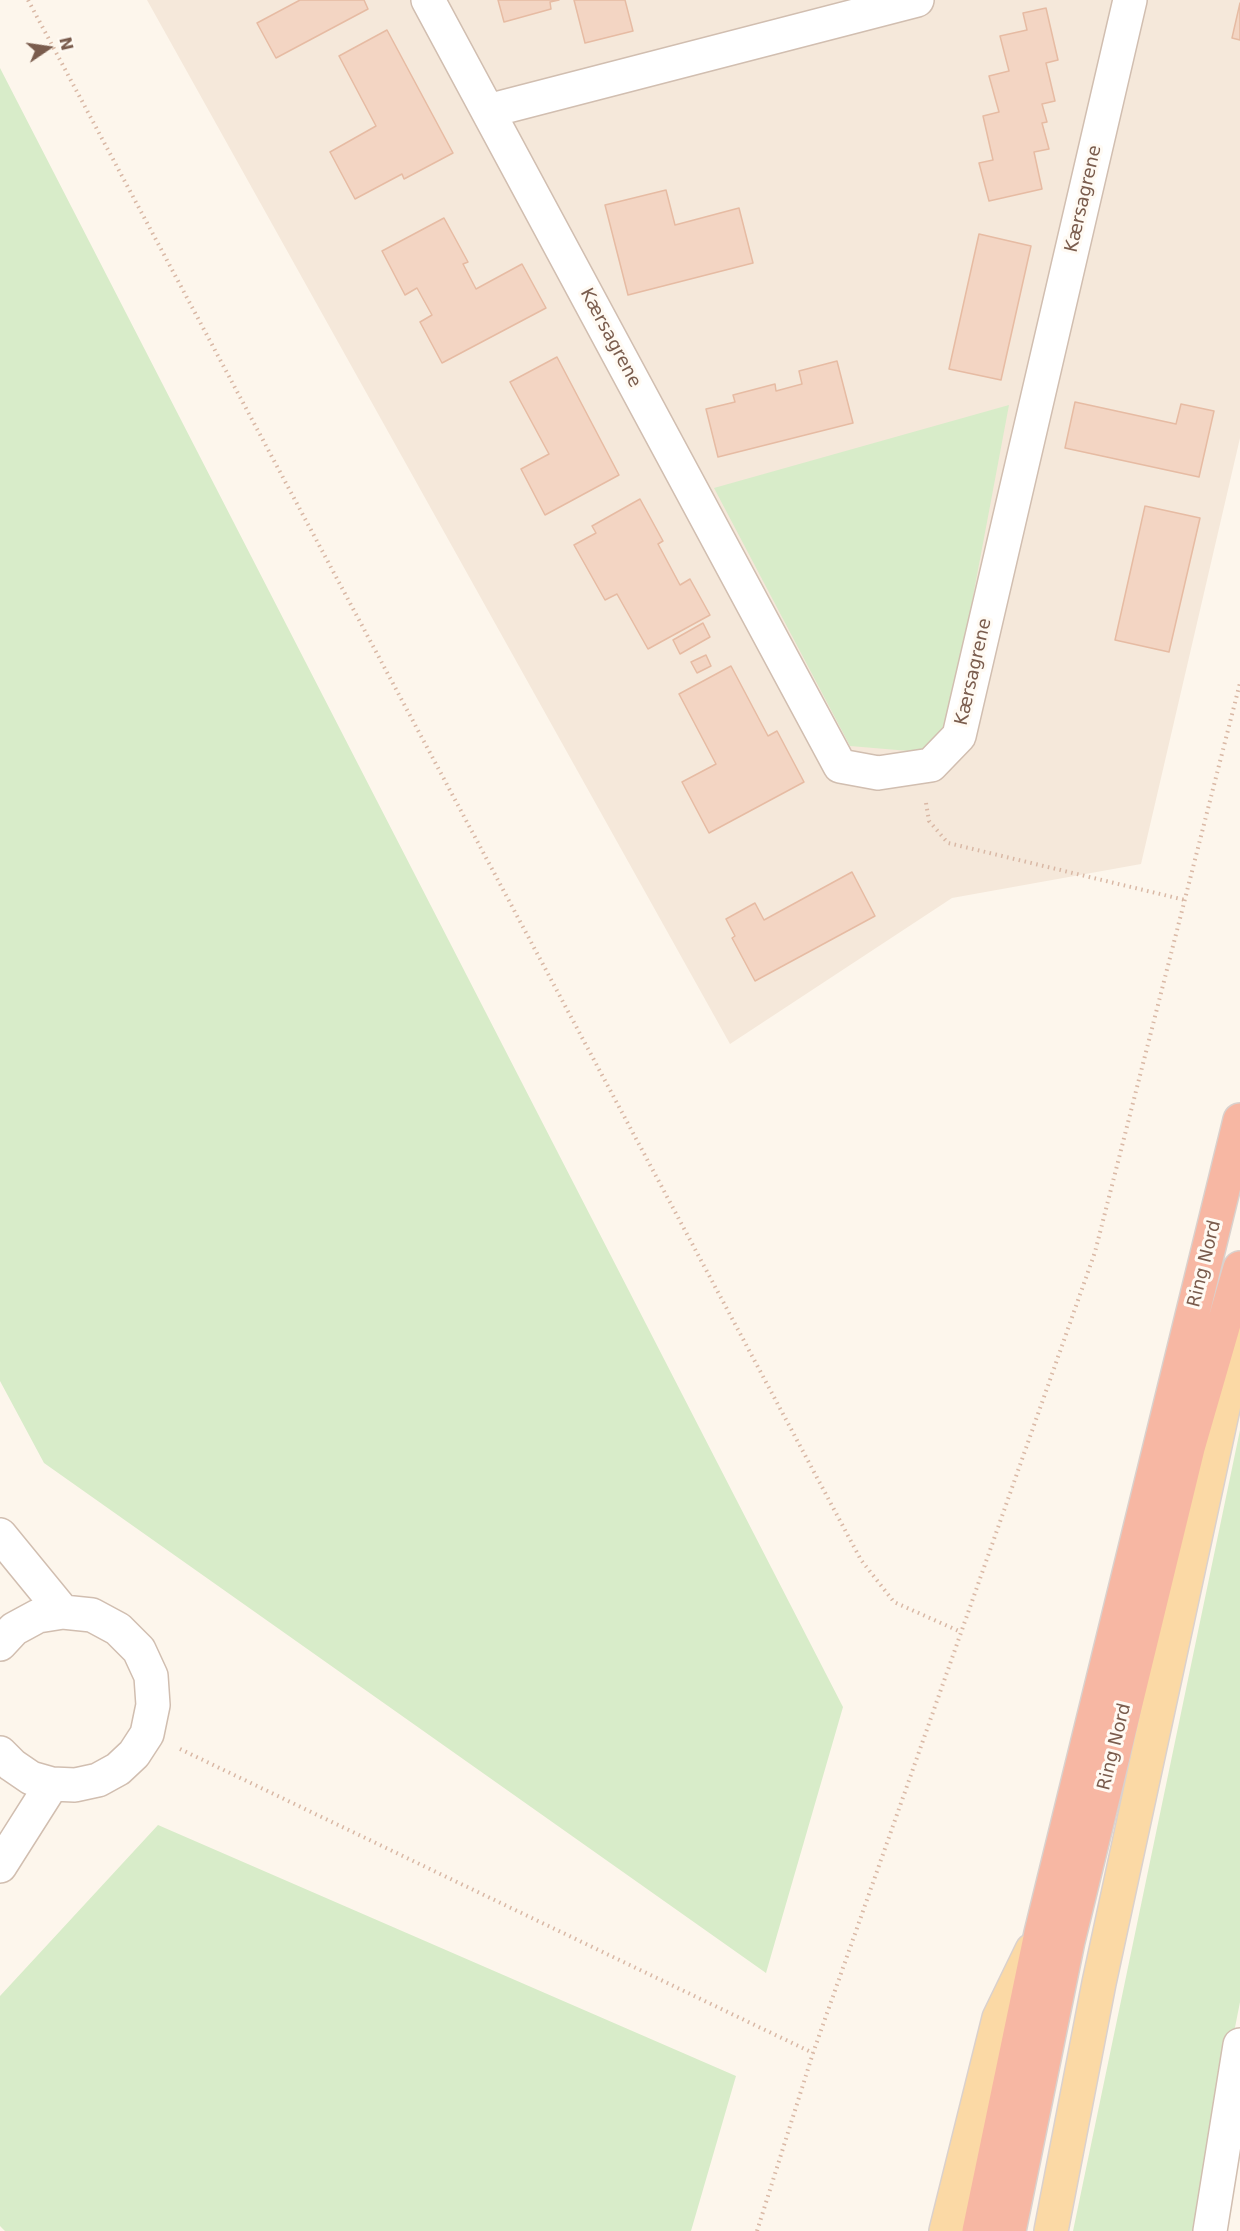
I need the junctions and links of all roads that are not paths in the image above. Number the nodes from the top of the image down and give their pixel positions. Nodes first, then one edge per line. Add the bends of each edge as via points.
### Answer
1 (428, 0) edge
2 (917, 0) edge
3 (1131, 0) edge
4 (488, 111) junction
5 (1240, 1120) edge
6 (1240, 1268) edge
7 (1240, 1319) edge
8 (0, 1535) edge
9 (63, 1612) junction
10 (0, 1644) edge
11 (0, 1753) edge
12 (52, 1784) junction
13 (0, 1866) edge
14 (1041, 1933) junction
15 (1240, 2045) edge
16 (946, 2231) edge
17 (979, 2231) edge
18 (1009, 2231) edge
19 (1051, 2231) edge
20 (1210, 2231) edge

1 - 4 street, Kærsagrene
2 - 4 street
3 - 4 street, Kærsagrene via 959,736 931,765 878,773 840,766
5 - 14 highway, Ring Nord
6 - 18 highway, Ring Nord via 1188,1448 1068,1941
7 - 19 main road via 1099,1983
8 - 9 street
9 - 10 street via 38,1617 14,1629
9 - 12 street via 92,1616 110,1624 139,1650 151,1676 153,1706 147,1734 118,1769 86,1783
11 - 12 street via 31,1778
12 - 13 street
14 - 16 main road via 999,2018
14 - 17 highway, Ring Nord
15 - 20 street

